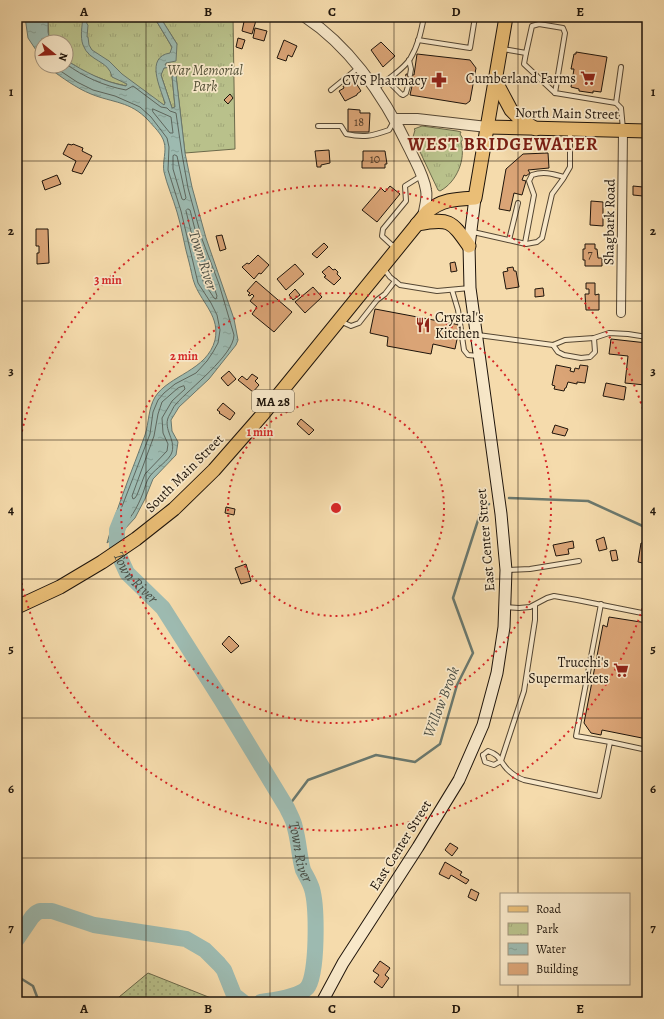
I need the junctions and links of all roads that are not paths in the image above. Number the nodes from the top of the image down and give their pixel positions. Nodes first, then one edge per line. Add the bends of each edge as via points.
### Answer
1 (305, 17) edge
2 (424, 17) edge
3 (475, 17) edge
4 (506, 17) edge
5 (418, 40) junction
6 (501, 48) junction
7 (526, 53) junction
8 (409, 60) junction
9 (621, 67) dead end
10 (358, 68) junction
11 (410, 75) dead end
12 (387, 80) junction
13 (495, 80) junction
14 (408, 86) dead end
15 (375, 89) junction
16 (331, 90) dead end
17 (555, 93) junction
18 (616, 103) junction
19 (394, 119) junction
20 (318, 126) dead end
21 (487, 127) junction
22 (536, 129) junction
23 (570, 130) junction
24 (623, 130) junction
25 (647, 131) edge
26 (564, 177) junction
27 (423, 179) junction
28 (475, 198) junction
29 (518, 202) dead end
30 (420, 221) junction
31 (470, 231) junction
32 (510, 240) junction
33 (525, 243) junction
34 (469, 246) junction
35 (396, 249) junction
36 (382, 267) junction
37 (395, 281) junction
38 (470, 288) junction
39 (452, 290) junction
40 (621, 313) dead end
41 (339, 320) junction
42 (476, 335) junction
43 (647, 337) edge
44 (594, 338) junction
45 (553, 345) junction
46 (479, 356) junction
47 (579, 561) dead end
48 (506, 570) junction
49 (601, 604) junction
50 (535, 605) junction
51 (17, 607) edge
52 (506, 607) junction
53 (647, 614) edge
54 (610, 742) junction
55 (647, 750) edge
56 (478, 753) junction
57 (500, 761) junction
58 (322, 1002) edge

1 - 10 street via 336,42
2 - 5 lane
3 - 5 lane via 470,48
4 - 6 main road, East Center Street
5 - 8 lane
6 - 7 lane
6 - 13 main road, East Center Street
7 - 17 lane via 524,64
7 - 17 lane via 532,26 538,24 563,28 565,34
8 - 11 lane
8 - 12 lane
9 - 18 lane
10 - 15 street
10 - 16 lane
12 - 14 lane via 403,95
12 - 15 lane
13 - 21 main road, East Center Street
13 - 22 main road via 514,114
15 - 19 street
17 - 18 lane
18 - 24 lane via 621,108
19 - 20 lane via 389,130 360,137 346,134 341,126
19 - 21 street
19 - 27 street
21 - 22 main road, North Main Street
21 - 28 main road, East Center Street
22 - 23 main road, North Main Street
23 - 24 main road, North Main Street
23 - 26 lane via 570,167
24 - 25 main road, North Main Street
24 - 40 street, Shagbark Road
26 - 33 lane via 552,194 542,238 537,242
26 - 33 lane via 548,172 532,175 529,181 534,195
27 - 30 street via 426,195
27 - 35 lane via 405,186 406,201 383,229 382,236
28 - 30 main road, South Main Street / MA 28 via 443,201 433,206
28 - 31 main road, East Center Street
29 - 32 lane
30 - 34 main road via 449,222
30 - 35 main road, South Main Street / MA 28
31 - 32 lane
31 - 34 main road, East Center Street
32 - 33 lane
34 - 38 main road, East Center Street
35 - 36 main road, South Main Street / MA 28
36 - 37 lane
36 - 41 main road, South Main Street / MA 28
37 - 39 lane via 400,285 437,291
37 - 41 lane via 359,323 351,326
38 - 39 lane
38 - 42 main road, East Center Street
39 - 46 lane via 464,350 468,355
41 - 51 main road, South Main Street / MA 28 via 263,414 214,470 174,509 102,562 60,587
42 - 45 lane
42 - 46 main road, East Center Street
43 - 44 lane via 609,333
44 - 45 lane via 565,340
44 - 45 lane via 595,352 590,357 564,355
46 - 48 main road, East Center Street
47 - 48 lane
48 - 52 main road, East Center Street
49 - 50 lane via 554,596
49 - 53 lane
49 - 54 lane via 576,736
50 - 52 lane
50 - 57 lane via 524,691
52 - 56 main road, East Center Street via 496,678
54 - 55 lane
54 - 57 lane via 599,796 524,780 516,777
56 - 57 lane via 488,751 497,754
56 - 57 lane via 485,762 494,765
56 - 58 main road, East Center Street via 343,963

